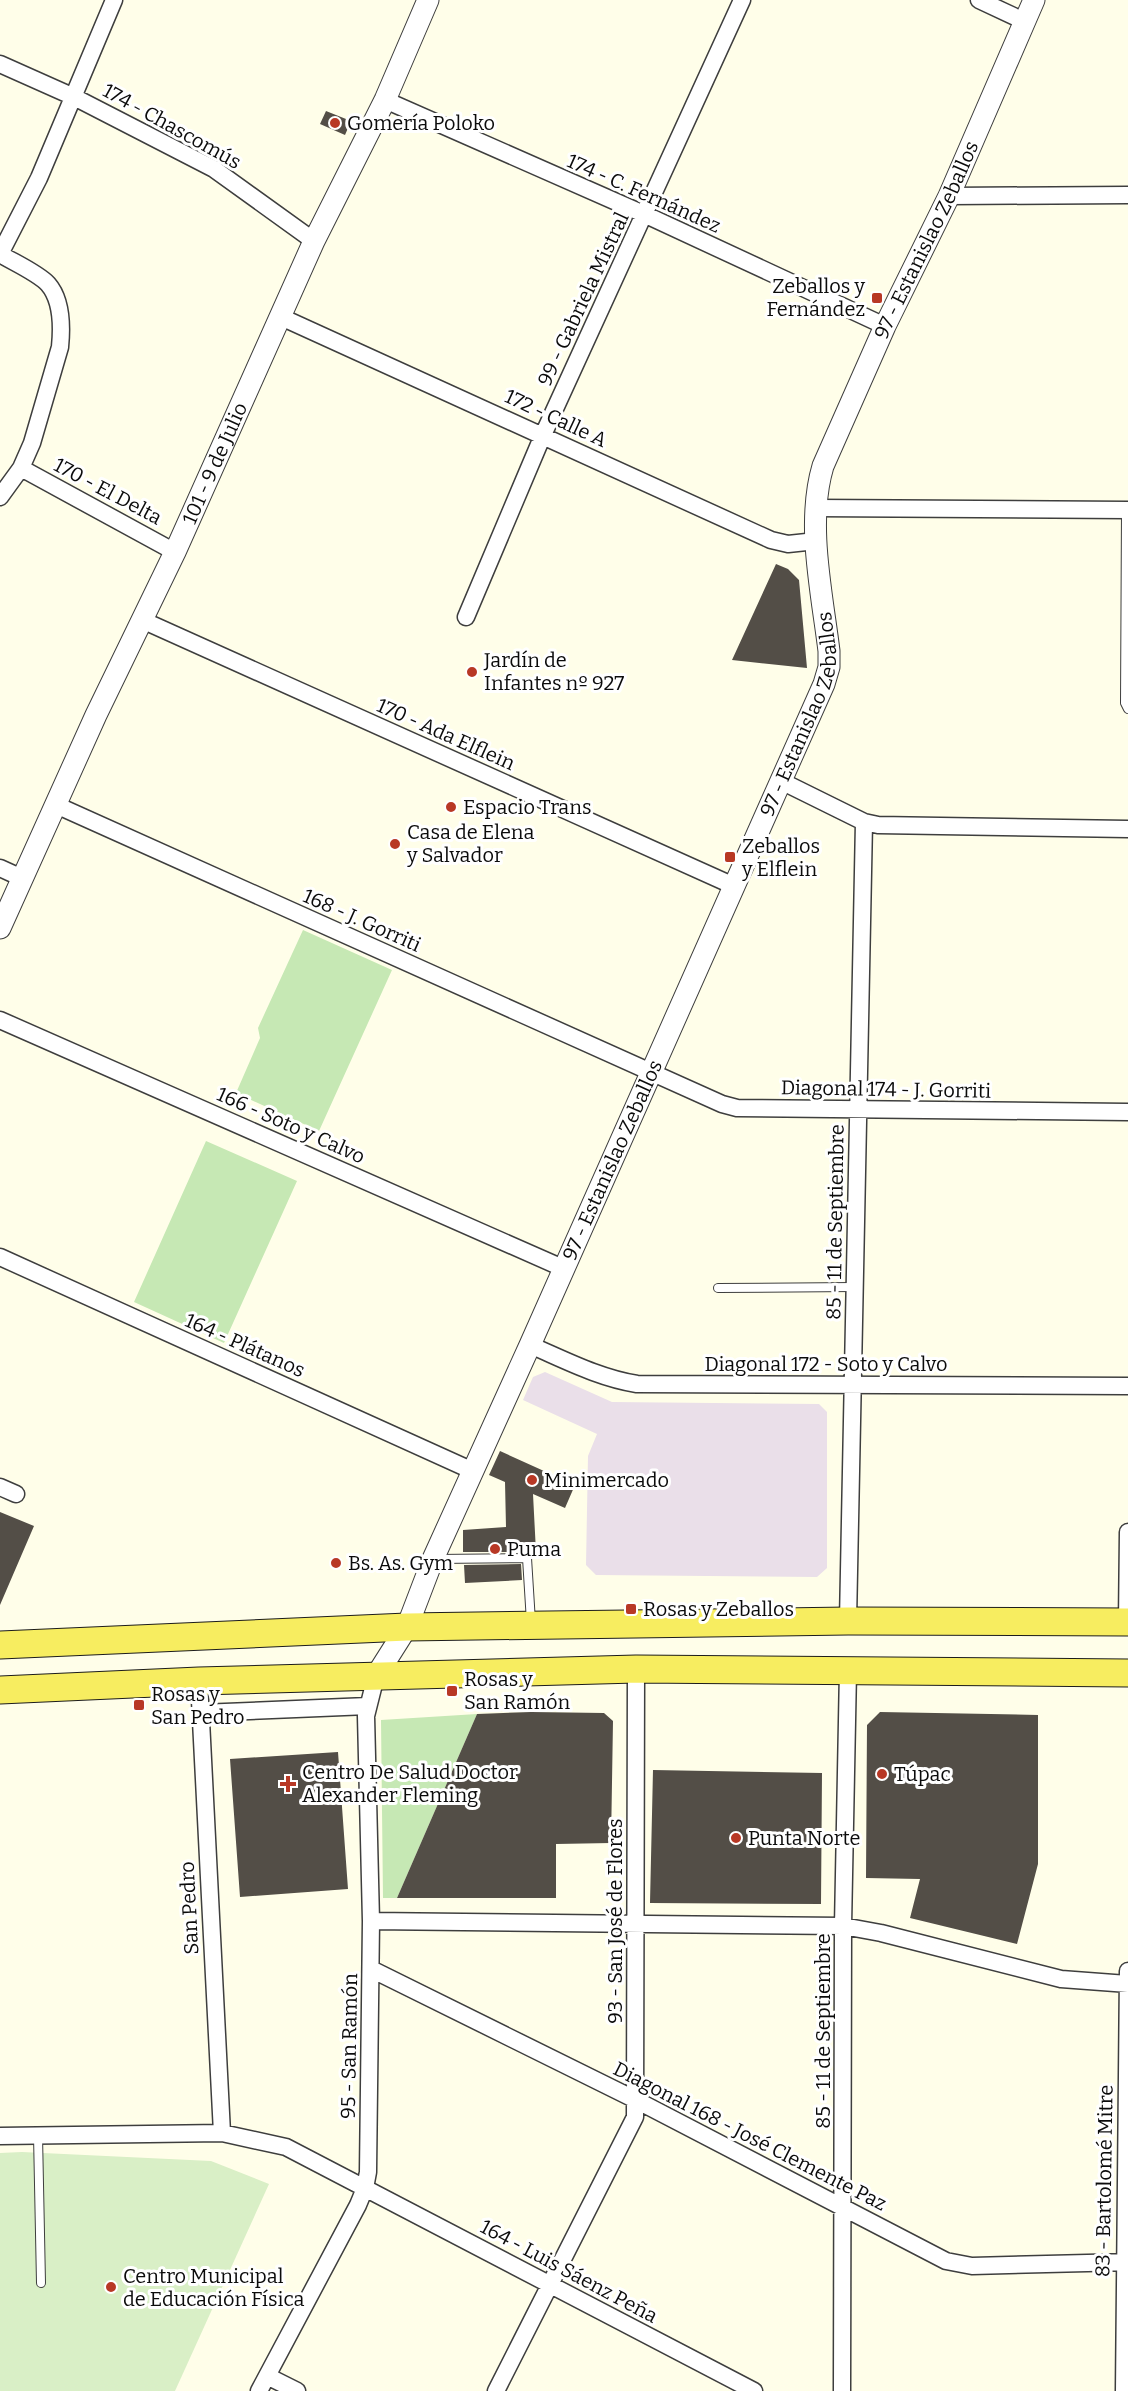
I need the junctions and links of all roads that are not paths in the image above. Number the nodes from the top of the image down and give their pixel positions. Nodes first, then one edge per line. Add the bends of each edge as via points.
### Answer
1 (114, 0) edge
2 (428, 0) edge
3 (742, 0) edge
4 (979, 0) edge
5 (1034, 0) edge
6 (1024, 21) junction
7 (0, 64) edge
8 (74, 97) junction
9 (385, 100) junction
10 (1128, 195) edge
11 (949, 196) junction
12 (645, 215) junction
13 (314, 241) junction
14 (0, 254) edge
15 (281, 317) junction
16 (885, 326) junction
17 (543, 435) junction
18 (21, 468) junction
19 (0, 497) edge
20 (816, 508) junction
21 (1127, 510) edge
22 (816, 541) junction
23 (176, 552) junction
24 (466, 617) dead end
25 (142, 620) junction
26 (1128, 709) edge
27 (781, 781) junction
28 (56, 805) junction
29 (864, 822) junction
30 (1128, 829) edge
31 (0, 868) edge
32 (22, 878) junction
33 (734, 886) junction
34 (0, 928) edge
35 (0, 1020) edge
36 (650, 1073) junction
37 (857, 1110) junction
38 (1128, 1112) edge
39 (0, 1257) edge
40 (565, 1269) junction
41 (855, 1287) junction
42 (718, 1288) dead end
43 (530, 1345) junction
44 (853, 1386) junction
45 (1128, 1386) edge
46 (473, 1471) junction
47 (0, 1487) edge
48 (16, 1494) dead end
49 (1128, 1532) edge
50 (433, 1560) junction
51 (848, 1621) junction
52 (1128, 1622) edge
53 (531, 1625) junction
54 (407, 1627) junction
55 (0, 1645) edge
56 (636, 1669) junction
57 (848, 1670) junction
58 (1128, 1672) edge
59 (376, 1676) junction
60 (199, 1682) junction
61 (0, 1690) edge
62 (368, 1706) junction
63 (200, 1713) junction
64 (371, 1921) junction
65 (636, 1923) junction
66 (843, 1926) junction
67 (371, 1969) junction
68 (1128, 1971) edge
69 (1128, 1984) edge
70 (636, 2100) junction
71 (222, 2133) junction
72 (38, 2135) junction
73 (0, 2136) edge
74 (365, 2188) junction
75 (844, 2208) junction
76 (1126, 2262) edge
77 (41, 2283) dead end
78 (551, 2286) junction
79 (267, 2376) junction
80 (259, 2391) edge
81 (297, 2391) edge
82 (496, 2391) edge
83 (754, 2391) edge
84 (842, 2391) edge
85 (1124, 2391) edge

1 - 8 street
2 - 9 street, 101 - 9 de Julio
3 - 12 street, 99 - Gabriela Mistral
4 - 6 street
5 - 6 street, 97 - Estanislao Zeballos
6 - 11 street, 97 - Estanislao Zeballos
7 - 8 street, 174 - Chascomús
8 - 13 street, 174 - Chascomús via 214,169
8 - 14 street
9 - 12 street, 174 - C. Fernández
9 - 13 street, 101 - 9 de Julio
10 - 11 street
11 - 16 street, 97 - Estanislao Zeballos
12 - 16 street, 174 - C. Fernández
12 - 17 street, 99 - Gabriela Mistral
13 - 15 street, 101 - 9 de Julio
14 - 18 street via 47,283 55,295 62,331 43,408
15 - 17 street, 172 - Calle A
15 - 23 street, 101 - 9 de Julio
16 - 20 street, 97 - Estanislao Zeballos via 823,466
17 - 22 street, 172 - Calle A via 771,540 788,544
17 - 24 street, 99 - Gabriela Mistral
18 - 19 street
18 - 23 street, 170 - El Delta
20 - 21 street
20 - 22 street, 97 - Estanislao Zeballos
21 - 26 lane
22 - 27 street, 97 - Estanislao Zeballos via 829,667
23 - 25 street, 101 - 9 de Julio
25 - 28 street, 101 - 9 de Julio
25 - 33 street, 170 - Ada Elflein
27 - 29 street
27 - 33 street, 97 - Estanislao Zeballos
28 - 32 street, 101 - 9 de Julio
28 - 36 street, 168 - J. Gorriti
29 - 30 street
29 - 37 street, 85 - 11 de Septiembre
31 - 32 street
32 - 34 street, 101 - 9 de Julio
33 - 36 street, 97 - Estanislao Zeballos
35 - 40 street, 166 - Soto y Calvo
36 - 37 street, Diagonal 174 - J. Gorriti via 737,1108
36 - 40 street, 97 - Estanislao Zeballos
37 - 38 street, Diagonal 174 - J. Gorriti
37 - 41 street, 85 - 11 de Septiembre
39 - 46 street, 164 - Plátanos
40 - 43 street, 97 - Estanislao Zeballos
41 - 42 lane
41 - 44 street, 85 - 11 de Septiembre
43 - 44 street, Diagonal 172 - Soto y Calvo via 596,1374 637,1384
43 - 46 street, 97 - Estanislao Zeballos
44 - 45 street, Diagonal 172 - Soto y Calvo
44 - 51 street, 85 - 11 de Septiembre
46 - 50 street, 97 - Estanislao Zeballos
47 - 48 street
49 - 52 street
50 - 53 lane via 527,1558
50 - 54 street, 97 - Estanislao Zeballos
51 - 52 main road
51 - 53 main road
53 - 54 main road
54 - 55 main road
54 - 59 street, 97 - Estanislao Zeballos
56 - 57 main road
56 - 59 main road
56 - 65 street, 93 - San José de Flores
57 - 58 main road
57 - 66 street, 85 - 11 de Septiembre
59 - 60 main road
59 - 62 street, 95 - San Ramón
60 - 61 main road
60 - 63 street, San Pedro
62 - 63 street
62 - 64 street, 95 - San Ramón
63 - 71 street, San Pedro
64 - 65 street
64 - 67 street, 95 - San Ramón
65 - 66 street
65 - 70 street, 93 - San José de Flores
66 - 69 street via 1060,1979
66 - 75 street, 85 - 11 de Septiembre
67 - 70 street, Diagonal 168 - José Clemente Paz
67 - 74 street, 95 - San Ramón
68 - 69 street, 83 - Bartolomé Mitre
69 - 76 street, 83 - Bartolomé Mitre
70 - 75 street, Diagonal 168 - José Clemente Paz
70 - 78 street, 93 - San José de Flores via 632,2122
71 - 72 street, 164 - Luis Sáenz Peña
71 - 74 street, 164 - Luis Sáenz Peña via 286,2147
72 - 73 street, 164 - Luis Sáenz Peña
72 - 77 lane
74 - 78 street, 164 - Luis Sáenz Peña
74 - 79 street, 95 - San Ramón
75 - 76 street, Diagonal 168 - José Clemente Paz via 957,2265
75 - 84 street, 85 - 11 de Septiembre
76 - 85 street, 83 - Bartolomé Mitre
78 - 82 street, 93 - San José de Flores
78 - 83 street, 164 - Luis Sáenz Peña
79 - 80 street, 95 - San Ramón
79 - 81 street

